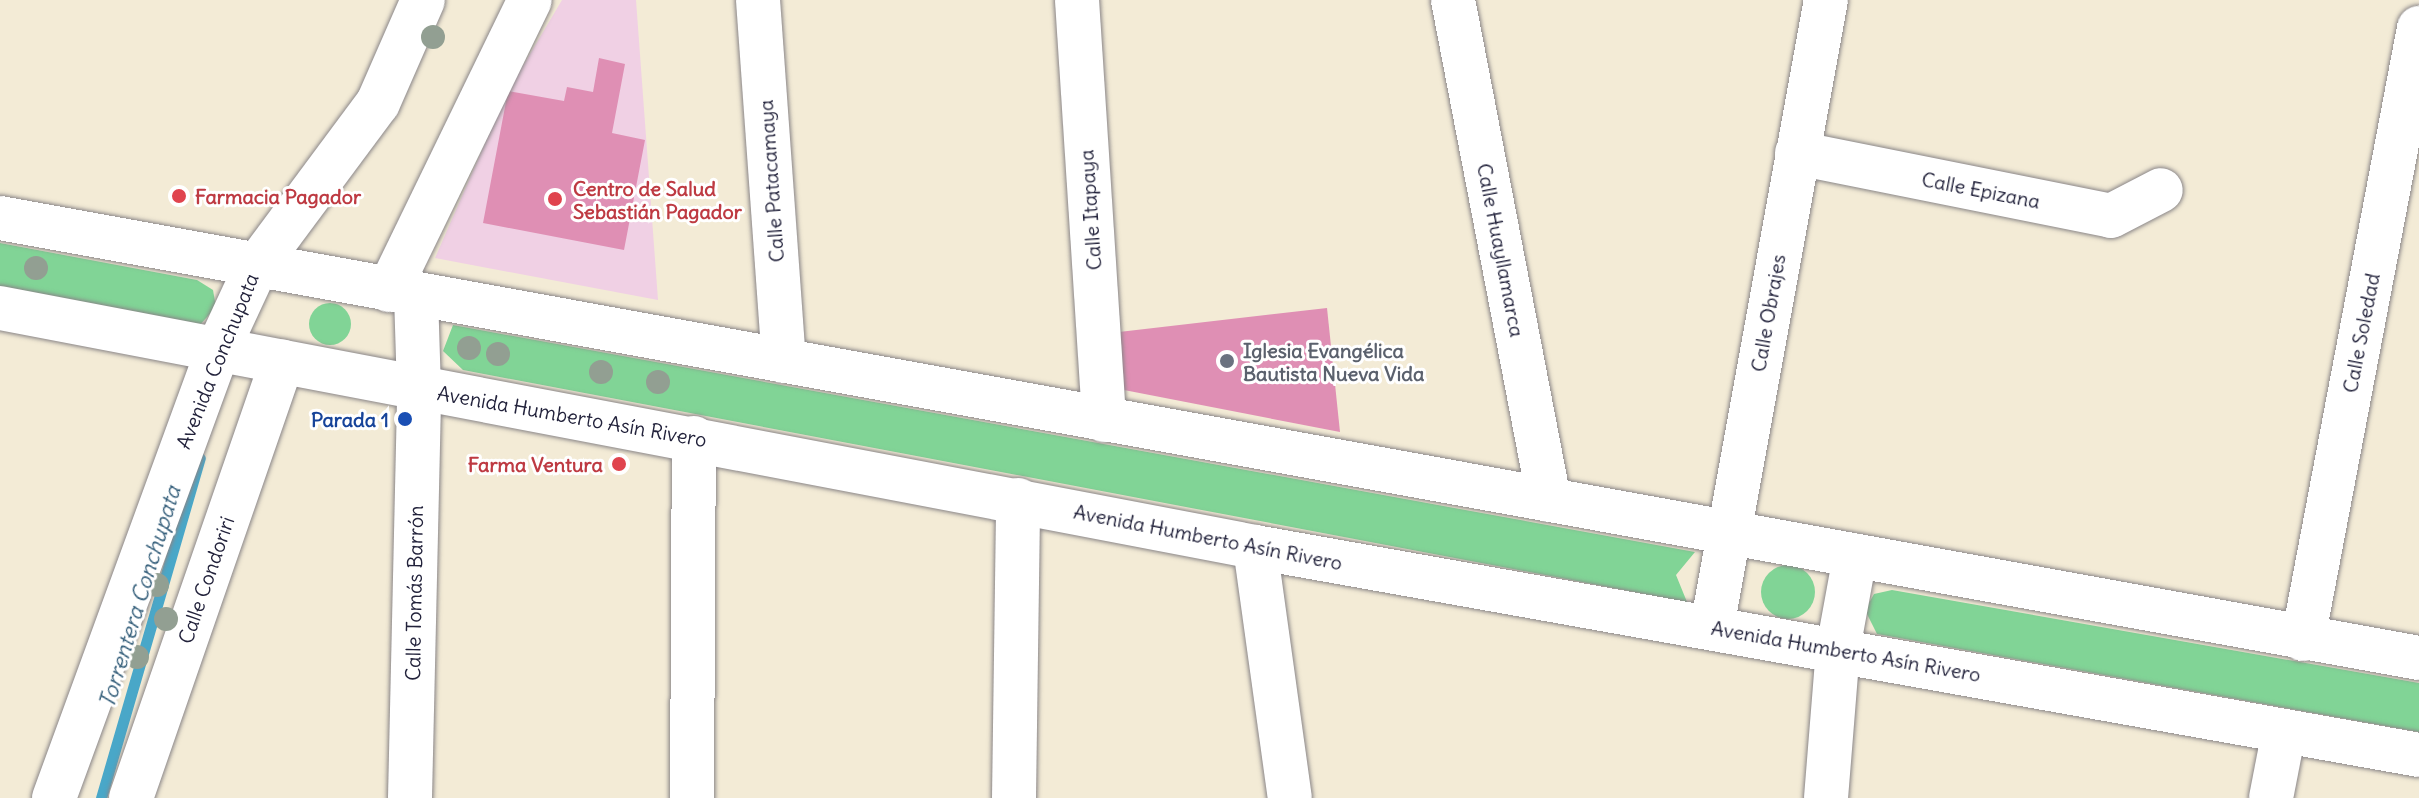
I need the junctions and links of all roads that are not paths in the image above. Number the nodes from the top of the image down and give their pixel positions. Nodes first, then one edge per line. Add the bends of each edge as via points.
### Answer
1 (423, 0) edge
2 (530, 0) edge
3 (758, 0) edge
4 (1077, 0) edge
5 (1453, 0) edge
6 (1826, 0) edge
7 (2419, 28) edge
8 (1797, 153) junction
9 (2161, 190) dead end
10 (0, 218) edge
11 (256, 267) junction
12 (402, 293) junction
13 (0, 308) edge
14 (218, 349) junction
15 (282, 361) junction
16 (784, 361) junction
17 (419, 388) junction
18 (1104, 420) junction
19 (694, 438) junction
20 (1018, 500) junction
21 (1549, 500) junction
22 (1728, 532) junction
23 (1255, 547) junction
24 (1855, 556) junction
25 (1712, 627) junction
26 (2303, 639) junction
27 (1838, 649) junction
28 (2419, 658) edge
29 (2284, 731) junction
30 (2419, 755) edge
31 (54, 798) edge
32 (131, 798) edge
33 (410, 798) edge
34 (692, 798) edge
35 (1014, 798) edge
36 (1290, 798) edge
37 (1826, 798) edge
38 (2271, 798) edge

1 - 11 street, Avenida Conchupata via 378,103
2 - 12 street
3 - 16 street, Calle Patacamaya
4 - 18 street, Calle Itapaya
5 - 21 street, Calle Huayllamarca
6 - 8 street, Calle Obrajes
7 - 26 street, Calle Soledad
8 - 9 street, Calle Epizana via 2111,216
8 - 22 street, Calle Obrajes
10 - 11 street
11 - 12 street
11 - 14 street, Avenida Conchupata
12 - 16 street
12 - 17 street
13 - 14 street, Avenida Humberto Asín Rivero
14 - 15 street, Avenida Humberto Asín Rivero
14 - 31 street, Avenida Conchupata
15 - 17 street, Avenida Humberto Asín Rivero
15 - 32 street, Calle Condoriri
16 - 18 street
17 - 19 street, Avenida Humberto Asín Rivero
17 - 33 street, Calle Tomás Barrón
18 - 21 street
19 - 20 street, Avenida Humberto Asín Rivero
19 - 34 street
20 - 23 street, Avenida Humberto Asín Rivero
20 - 35 street
21 - 22 street
22 - 24 street
22 - 25 street, Calle Obrajes
23 - 25 street, Avenida Humberto Asín Rivero
23 - 36 street
24 - 26 street
24 - 27 street
25 - 27 street, Avenida Humberto Asín Rivero
26 - 28 street
27 - 29 street, Avenida Humberto Asín Rivero
27 - 37 street
29 - 30 street, Avenida Humberto Asín Rivero
29 - 38 street

